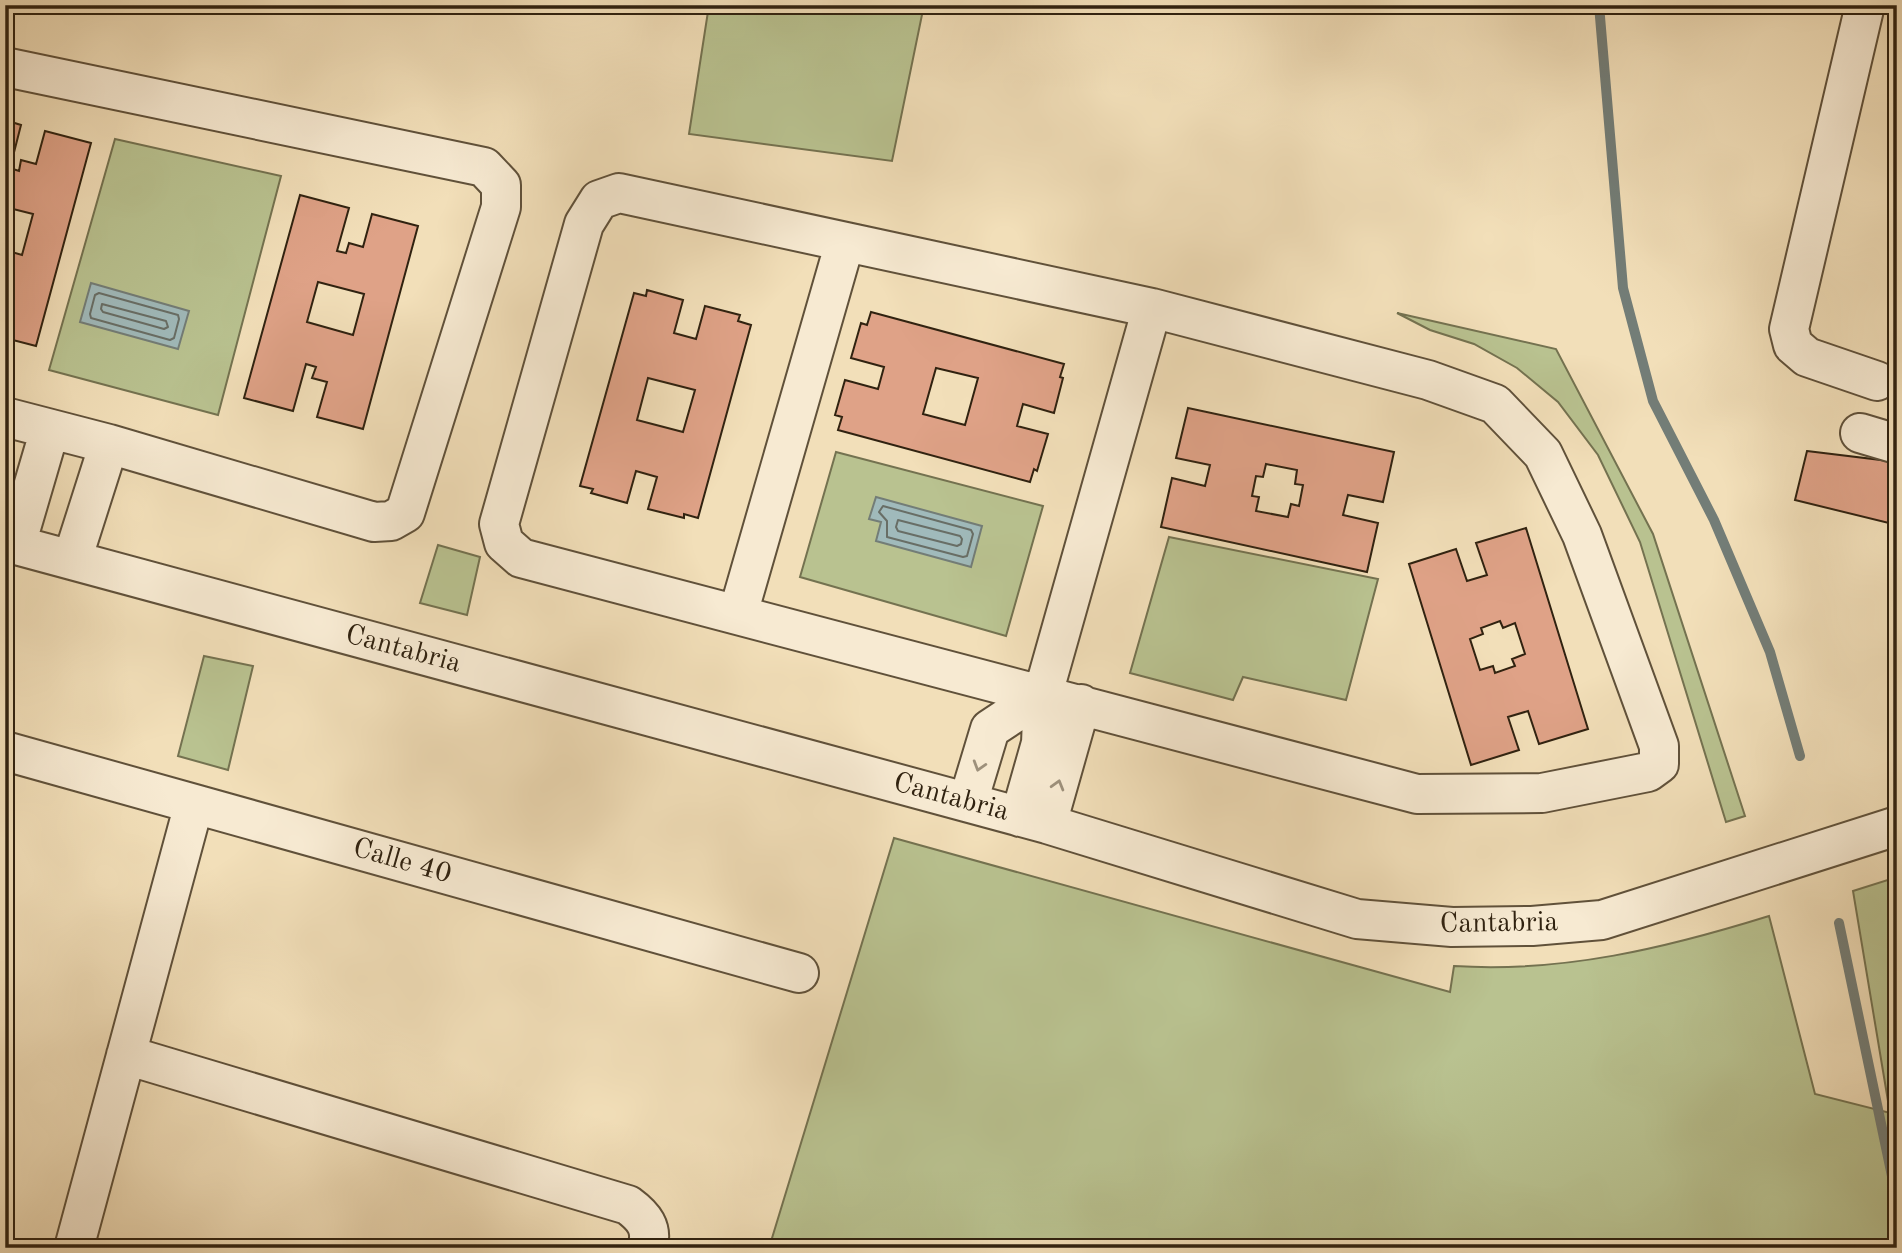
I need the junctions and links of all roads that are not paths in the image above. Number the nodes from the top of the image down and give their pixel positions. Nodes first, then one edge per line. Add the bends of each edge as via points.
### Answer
1 (1865, 5) edge
2 (5, 67) edge
3 (845, 242) junction
4 (1152, 308) junction
5 (1877, 381) dead end
6 (5, 417) edge
7 (50, 429) junction
8 (1860, 433) dead end
9 (1897, 444) edge
10 (118, 447) junction
11 (11, 543) edge
12 (80, 562) junction
13 (738, 614) junction
14 (1043, 694) junction
15 (1081, 704) junction
16 (5, 751) edge
17 (968, 802) junction
18 (194, 804) junction
19 (1034, 820) junction
20 (1897, 826) edge
21 (799, 973) dead end
22 (126, 1055) junction
23 (645, 1232) edge
24 (74, 1248) edge

1 - 5 street via 1789,329 1793,345 1807,357
2 - 10 street via 484,167 501,185 501,207 405,513 391,521 374,522
3 - 4 street
3 - 13 street
3 - 13 street via 619,193 599,200 584,224 499,524 504,542 521,558
4 - 14 street
4 - 15 street via 1428,380 1496,404 1543,454 1581,535 1659,746 1658,764 1648,772 1542,793 1417,794
6 - 7 street
7 - 10 street
7 - 11 street
8 - 9 street
10 - 12 street
11 - 12 street, Cantabria
12 - 17 street, Cantabria
13 - 14 street
14 - 15 street
14 -> 17 street via 990,729
14 - 19 street
19 -> 15 street
16 - 18 street, Calle 40
17 - 19 street, Cantabria
18 - 21 street, Calle 40
18 - 22 street
19 - 20 street, Cantabria via 1357,919 1452,927 1602,920
22 - 23 street via 628,1205
22 - 24 street

